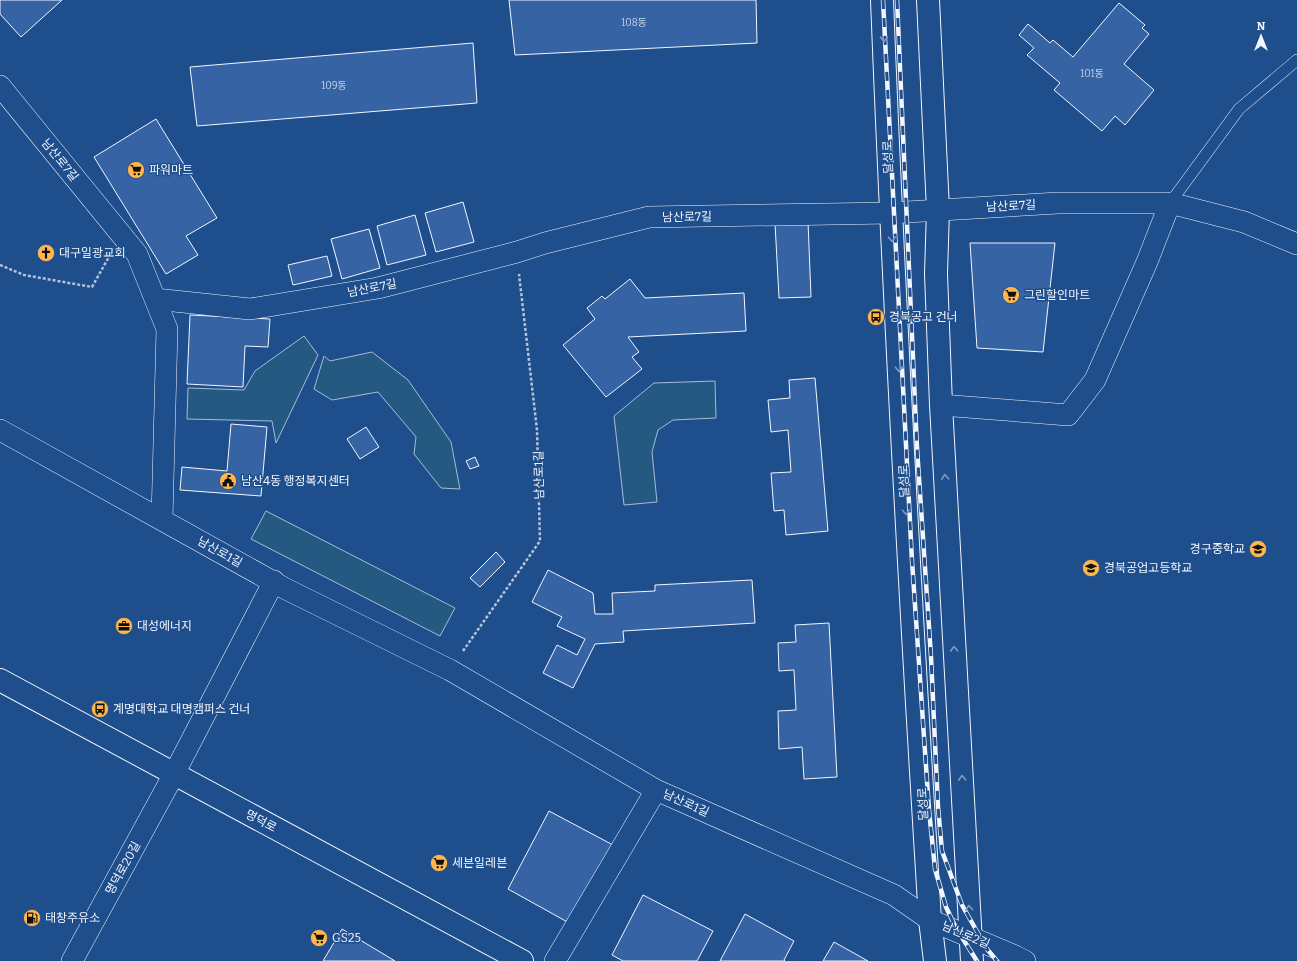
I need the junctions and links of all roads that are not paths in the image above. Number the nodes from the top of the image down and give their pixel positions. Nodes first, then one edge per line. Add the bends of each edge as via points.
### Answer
1 (882, 0) edge
2 (928, 0) edge
3 (1297, 60) edge
4 (0, 86) edge
5 (1170, 204) junction
6 (938, 210) junction
7 (890, 213) junction
8 (1297, 244) edge
9 (155, 299) junction
10 (941, 405) junction
11 (0, 430) edge
12 (162, 519) junction
13 (274, 582) junction
14 (0, 680) edge
15 (174, 774) junction
16 (656, 790) junction
17 (930, 920) junction
18 (971, 937) junction
19 (72, 961) edge
20 (522, 961) edge
21 (555, 961) edge
22 (935, 961) edge
23 (972, 961) edge
24 (1024, 961) edge

1 -> 7 main road, 달성로
2 - 6 main road
3 - 5 lane via 1239,109
4 - 9 street, 남산로7길 via 137,254
5 - 6 street, 남산로7길 via 1058,204
5 - 8 street, 남산로7길 via 1244,222
5 - 10 street via 1095,380 1068,415
6 - 7 street, 남산로7길
6 - 10 main road via 936,274
7 - 9 street, 남산로7길 via 649,217 378,288 250,309
7 -> 17 main road, 달성로 via 908,568
9 - 12 street via 167,328
18 -> 10 main road
11 - 12 street, 남산로1길
12 - 13 street, 남산로1길
13 - 15 street, 명덕로20길
13 - 16 street, 남산로1길 via 450,670
14 - 15 main road, 명덕로
15 - 19 street, 명덕로20길
15 - 20 main road, 명덕로
16 - 17 street, 남산로1길 via 894,895
16 - 21 street
17 - 18 street, 남산로2길
17 - 22 main road, 달성로
18 - 23 main road
18 - 24 street, 남산로2길

